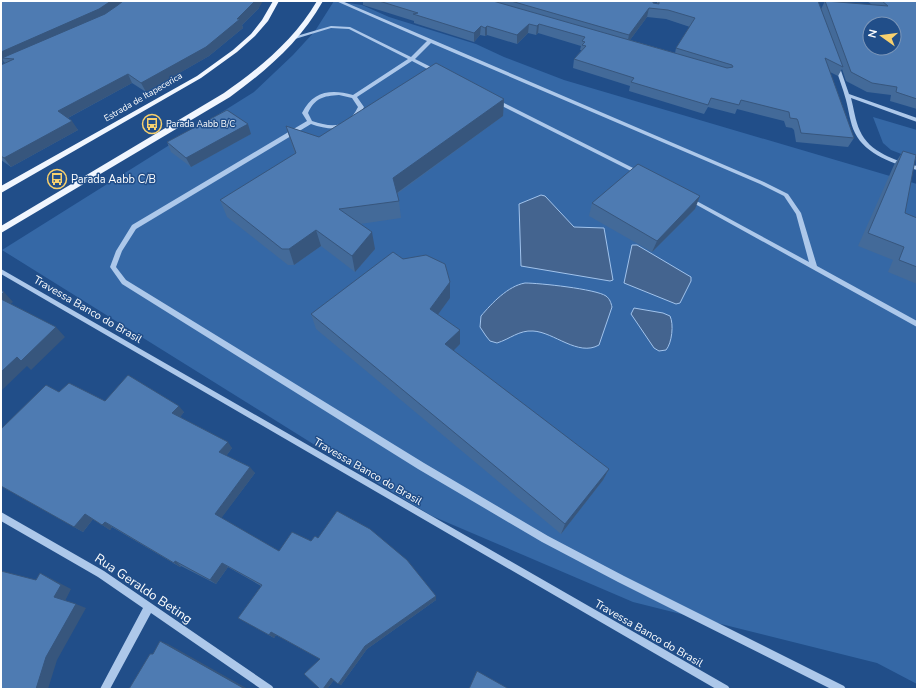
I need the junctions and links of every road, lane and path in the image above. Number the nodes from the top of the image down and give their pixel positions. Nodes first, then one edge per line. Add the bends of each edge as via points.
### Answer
1 (276, 1) edge
2 (320, 1) edge
3 (338, 1) edge
4 (295, 38) junction
5 (430, 41) junction
6 (412, 59) junction
7 (835, 60) edge
8 (440, 73) edge
9 (848, 95) junction
10 (354, 97) junction
11 (489, 98) edge
12 (917, 120) edge
13 (310, 122) junction
14 (917, 168) edge
15 (642, 175) edge
16 (1, 190) edge
17 (684, 196) edge
18 (1, 230) edge
19 (814, 267) junction
20 (1, 271) edge
21 (917, 324) edge
22 (1, 516) edge
23 (149, 607) junction
24 (105, 689) edge
25 (269, 689) edge
26 (725, 689) edge
27 (842, 689) edge

1 - 16 main road, Estrada de Itapecerica via 265,21 253,35 199,77
2 - 4 main road
3 - 5 street
4 - 6 street via 331,27 350,28
4 - 18 main road via 261,71 227,95
5 - 6 street
5 - 19 street via 786,195 799,214
6 - 8 street
6 - 10 street
7 - 9 street
9 - 12 street
9 - 14 street via 853,121 862,138 892,161
10 - 13 street via 339,93 322,95 309,102 304,113
10 - 13 street via 361,107 357,118 343,126 325,128
11 - 15 street
13 - 27 street via 134,227 119,251 114,267 124,282 421,466 545,539
17 - 19 street
19 - 21 street
20 - 26 street, Travessa Banco do Brasil
22 - 23 street, Rua Geraldo Beting via 101,574
23 - 24 street
23 - 25 street, Rua Geraldo Beting

